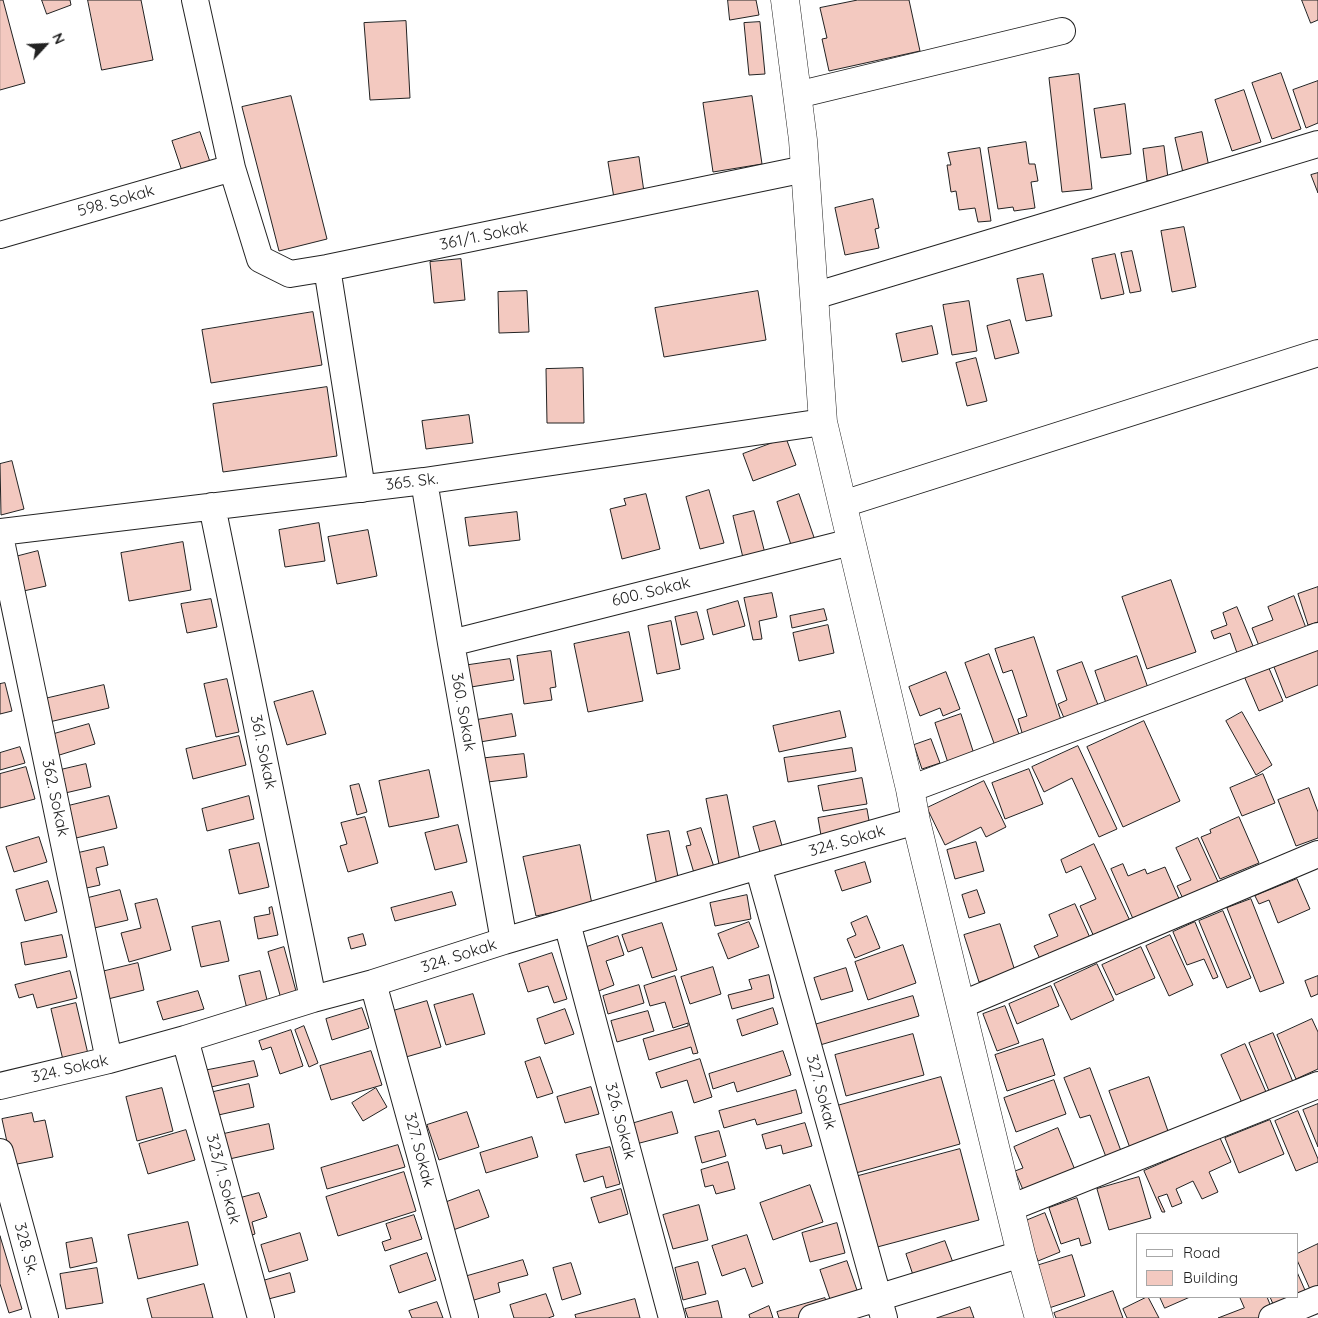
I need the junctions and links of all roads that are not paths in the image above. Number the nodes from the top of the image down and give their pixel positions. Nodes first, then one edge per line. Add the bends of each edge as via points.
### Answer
1 (195, 0) edge
2 (785, 0) edge
3 (1062, 31) dead end
4 (797, 95) junction
5 (1318, 144) edge
6 (232, 168) junction
7 (805, 169) junction
8 (0, 235) edge
9 (327, 268) junction
10 (814, 296) junction
11 (1318, 353) edge
12 (823, 422) junction
13 (424, 481) junction
14 (362, 489) junction
15 (843, 504) junction
16 (212, 506) junction
17 (0, 532) edge
18 (0, 536) edge
19 (851, 542) junction
20 (1318, 636) edge
21 (451, 643) junction
22 (910, 789) junction
23 (916, 821) junction
24 (1318, 854) edge
25 (758, 866) junction
26 (567, 923) junction
27 (504, 942) junction
28 (373, 983) junction
29 (313, 999) junction
30 (961, 1005) junction
31 (185, 1040) junction
32 (109, 1060) junction
33 (1318, 1085) edge
34 (0, 1086) edge
35 (0, 1152) edge
36 (1010, 1208) junction
37 (1021, 1254) junction
38 (1318, 1299) edge
39 (880, 1308) edge
40 (45, 1318) edge
41 (262, 1318) edge
42 (465, 1318) edge
43 (672, 1318) edge
44 (812, 1318) edge
45 (1039, 1318) edge
46 (1272, 1318) edge

1 - 6 street, 361/1. Sokak
2 - 4 main road
3 - 4 street
4 - 7 main road
5 - 10 street
6 - 8 street, 598. Sokak
6 - 9 street, 361/1. Sokak via 260,259 290,274
7 - 9 street, 361/1. Sokak
7 - 10 main road
9 - 14 street
10 - 12 main road
11 - 15 street
12 - 13 street, 365. Sk.
12 - 15 main road
13 - 14 street, 365. Sk.
13 - 21 street, 360. Sokak
14 - 16 street, 365. Sk.
15 - 19 main road
16 - 17 street, 365. Sk.
16 - 29 street, 361. Sokak
18 - 32 street, 362. Sokak
19 - 21 street, 600. Sokak
19 - 22 main road
20 - 22 street
21 - 27 street, 360. Sokak
22 - 23 main road
23 - 25 street, 324. Sokak
23 - 30 main road
24 - 30 street
25 - 26 street, 324. Sokak
25 - 39 street, 327. Sokak
26 - 27 street, 324. Sokak
26 - 43 street, 326. Sokak
27 - 28 street, 324. Sokak
28 - 29 street, 324. Sokak
28 - 42 street, 327. Sokak
29 - 31 street, 324. Sokak
30 - 36 main road
31 - 32 street, 324. Sokak
31 - 41 street, 323/1. Sokak
32 - 34 street, 324. Sokak
33 - 36 street
35 - 40 street, 328. Sk.
36 - 37 main road
37 - 39 street
37 - 45 main road
38 - 46 street
39 - 44 street

